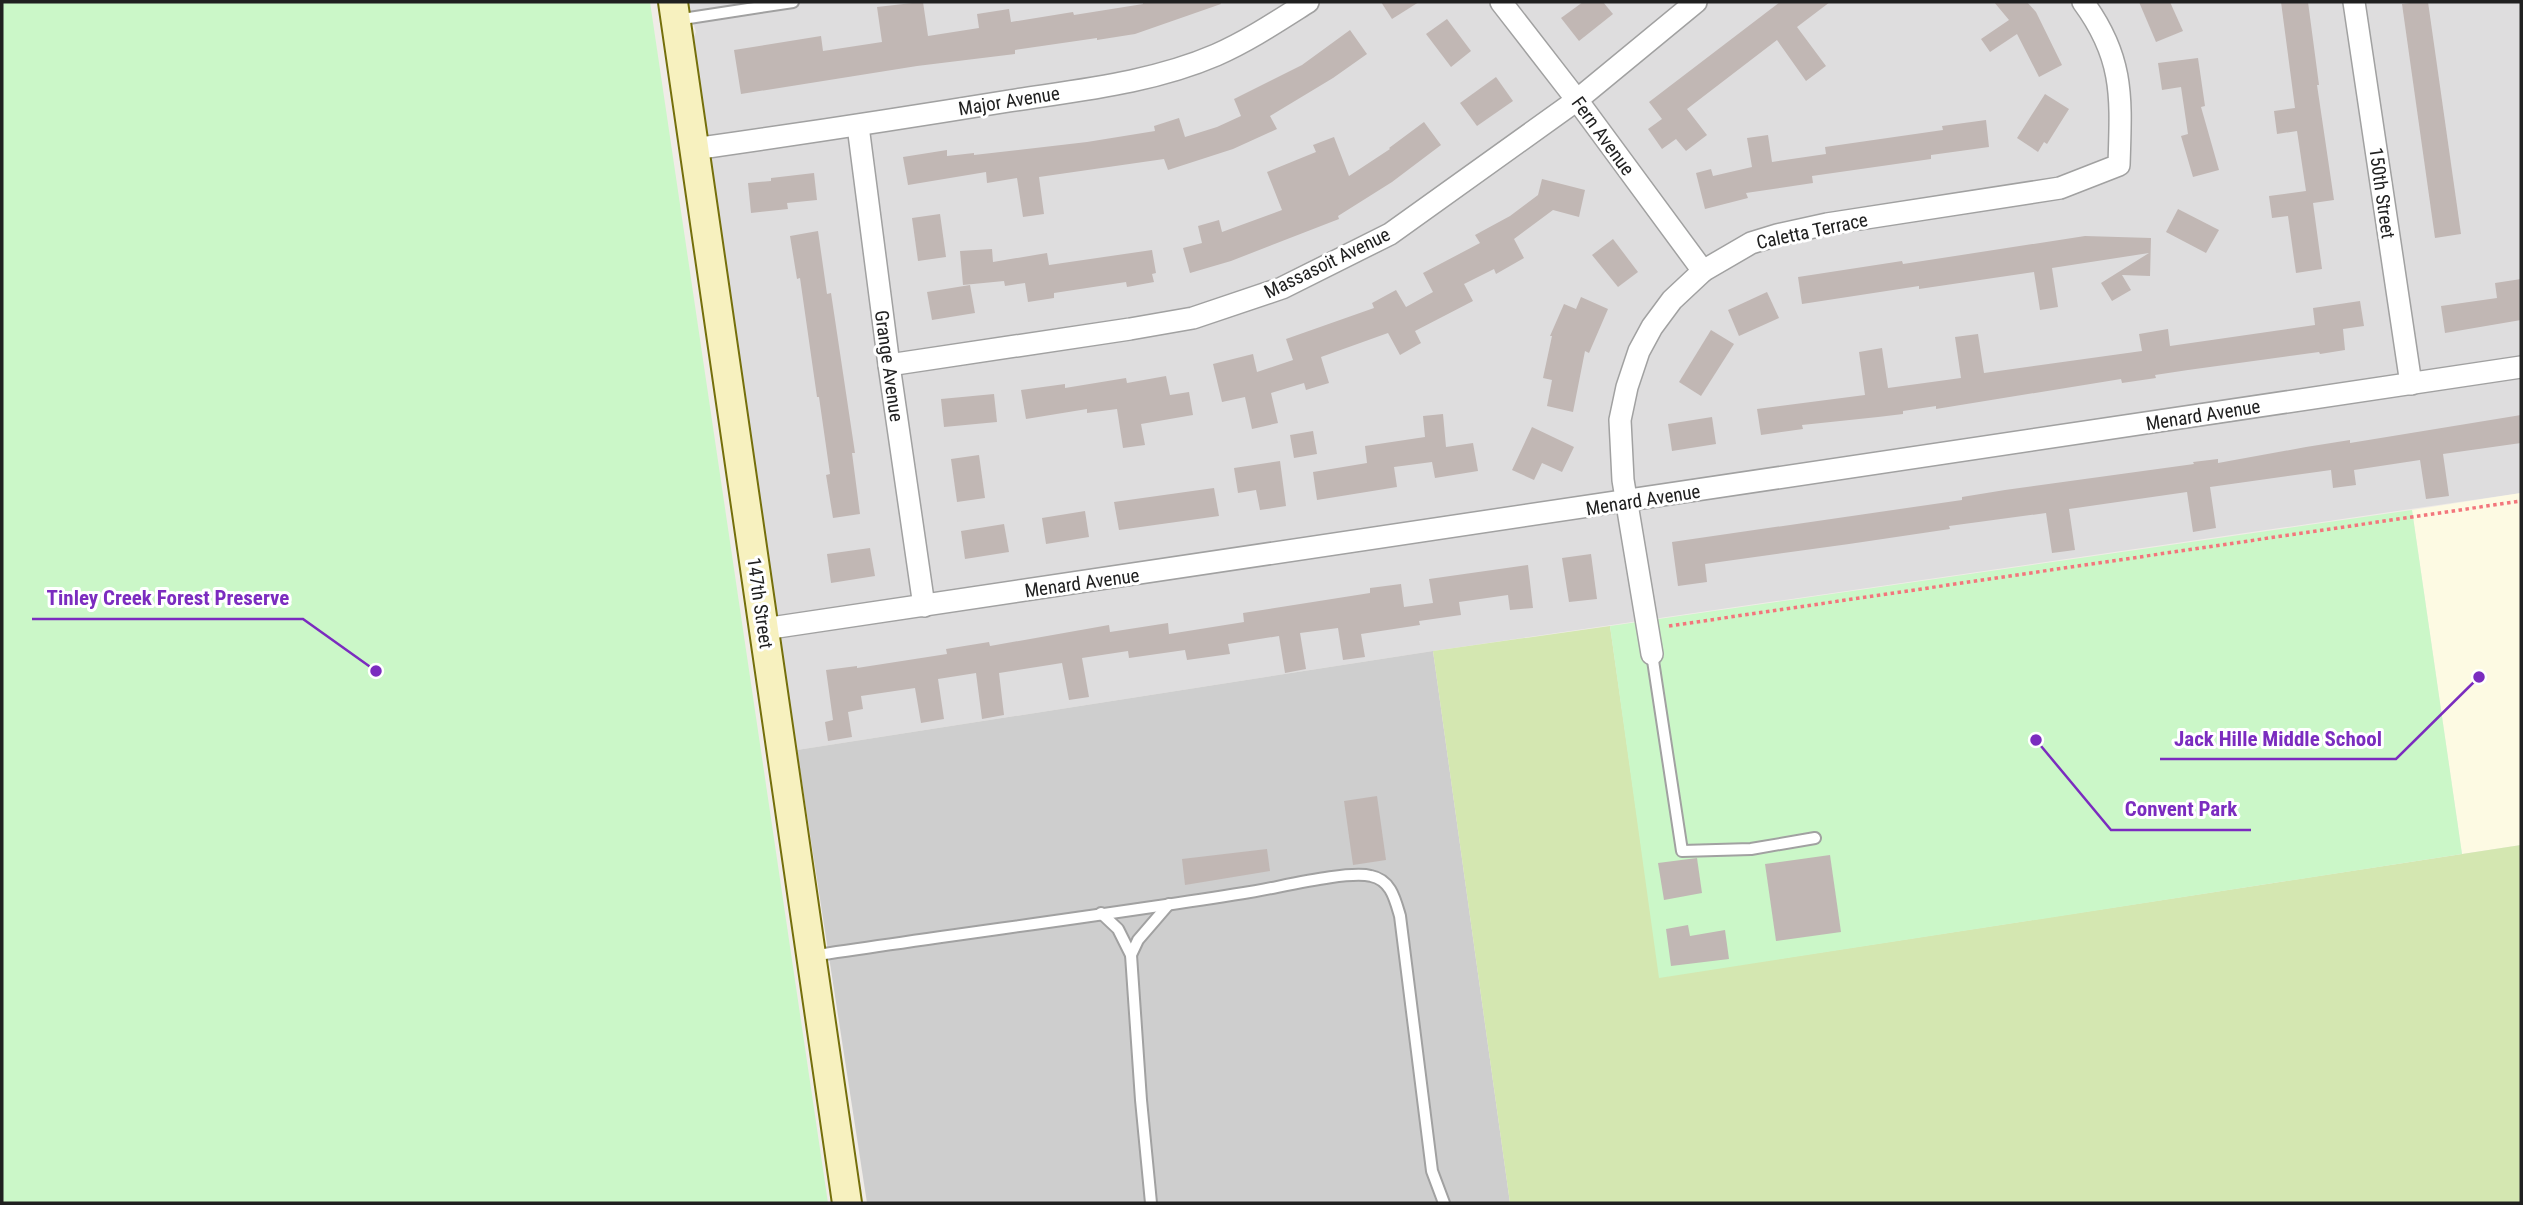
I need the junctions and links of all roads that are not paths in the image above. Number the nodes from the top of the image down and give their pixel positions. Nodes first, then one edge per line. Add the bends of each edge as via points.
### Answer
1 (793, 2) edge
2 (1308, 2) edge
3 (1500, 2) edge
4 (1696, 2) edge
5 (2083, 2) edge
6 (2354, 2) edge
7 (739, 6) edge
8 (674, 11) edge
9 (1577, 100) junction
10 (858, 126) junction
11 (694, 149) junction
12 (1703, 271) junction
13 (889, 365) junction
14 (2521, 367) edge
15 (2411, 384) junction
16 (1626, 502) junction
17 (924, 606) junction
18 (764, 629) junction
19 (1652, 654) joint
20 (1815, 838) dead end
21 (1169, 904) junction
22 (1101, 913) junction
23 (1131, 955) junction
24 (811, 956) junction
25 (847, 1203) edge
26 (1151, 1203) edge
27 (1444, 1203) edge

1 - 7 lane
2 - 10 street, Major Avenue via 1217,54 1157,75
3 - 9 street, Fern Avenue
4 - 9 street, Massasoit Avenue
5 - 12 street, Caletta Terrace via 2117,70 2119,165 2060,188 1777,235 1751,243
6 - 15 street, 150th Street
7 - 8 lane
8 - 11 main road, 147th Street
9 - 12 street, Fern Avenue
9 - 13 street, Massasoit Avenue via 1390,234 1282,288 1193,318
10 - 11 street, Major Avenue
10 - 13 street, Grange Avenue
11 - 18 main road, 147th Street
12 - 16 street, Caletta Terrace via 1652,327 1626,387 1620,443
13 - 17 street, Grange Avenue
14 - 15 street, Menard Avenue
15 - 16 street, Menard Avenue
16 - 17 street, Menard Avenue
16 - 19 street, Caletta Terrace
17 - 18 street, Menard Avenue
18 - 24 main road, 147th Street
19 - 20 lane via 1682,851 1742,850
21 - 22 lane
21 - 23 lane
21 - 27 lane via 1353,876 1371,876 1385,883 1400,916 1432,1171
22 - 23 lane via 1118,929
22 - 24 lane
23 - 26 lane
24 - 25 main road, 147th Street

